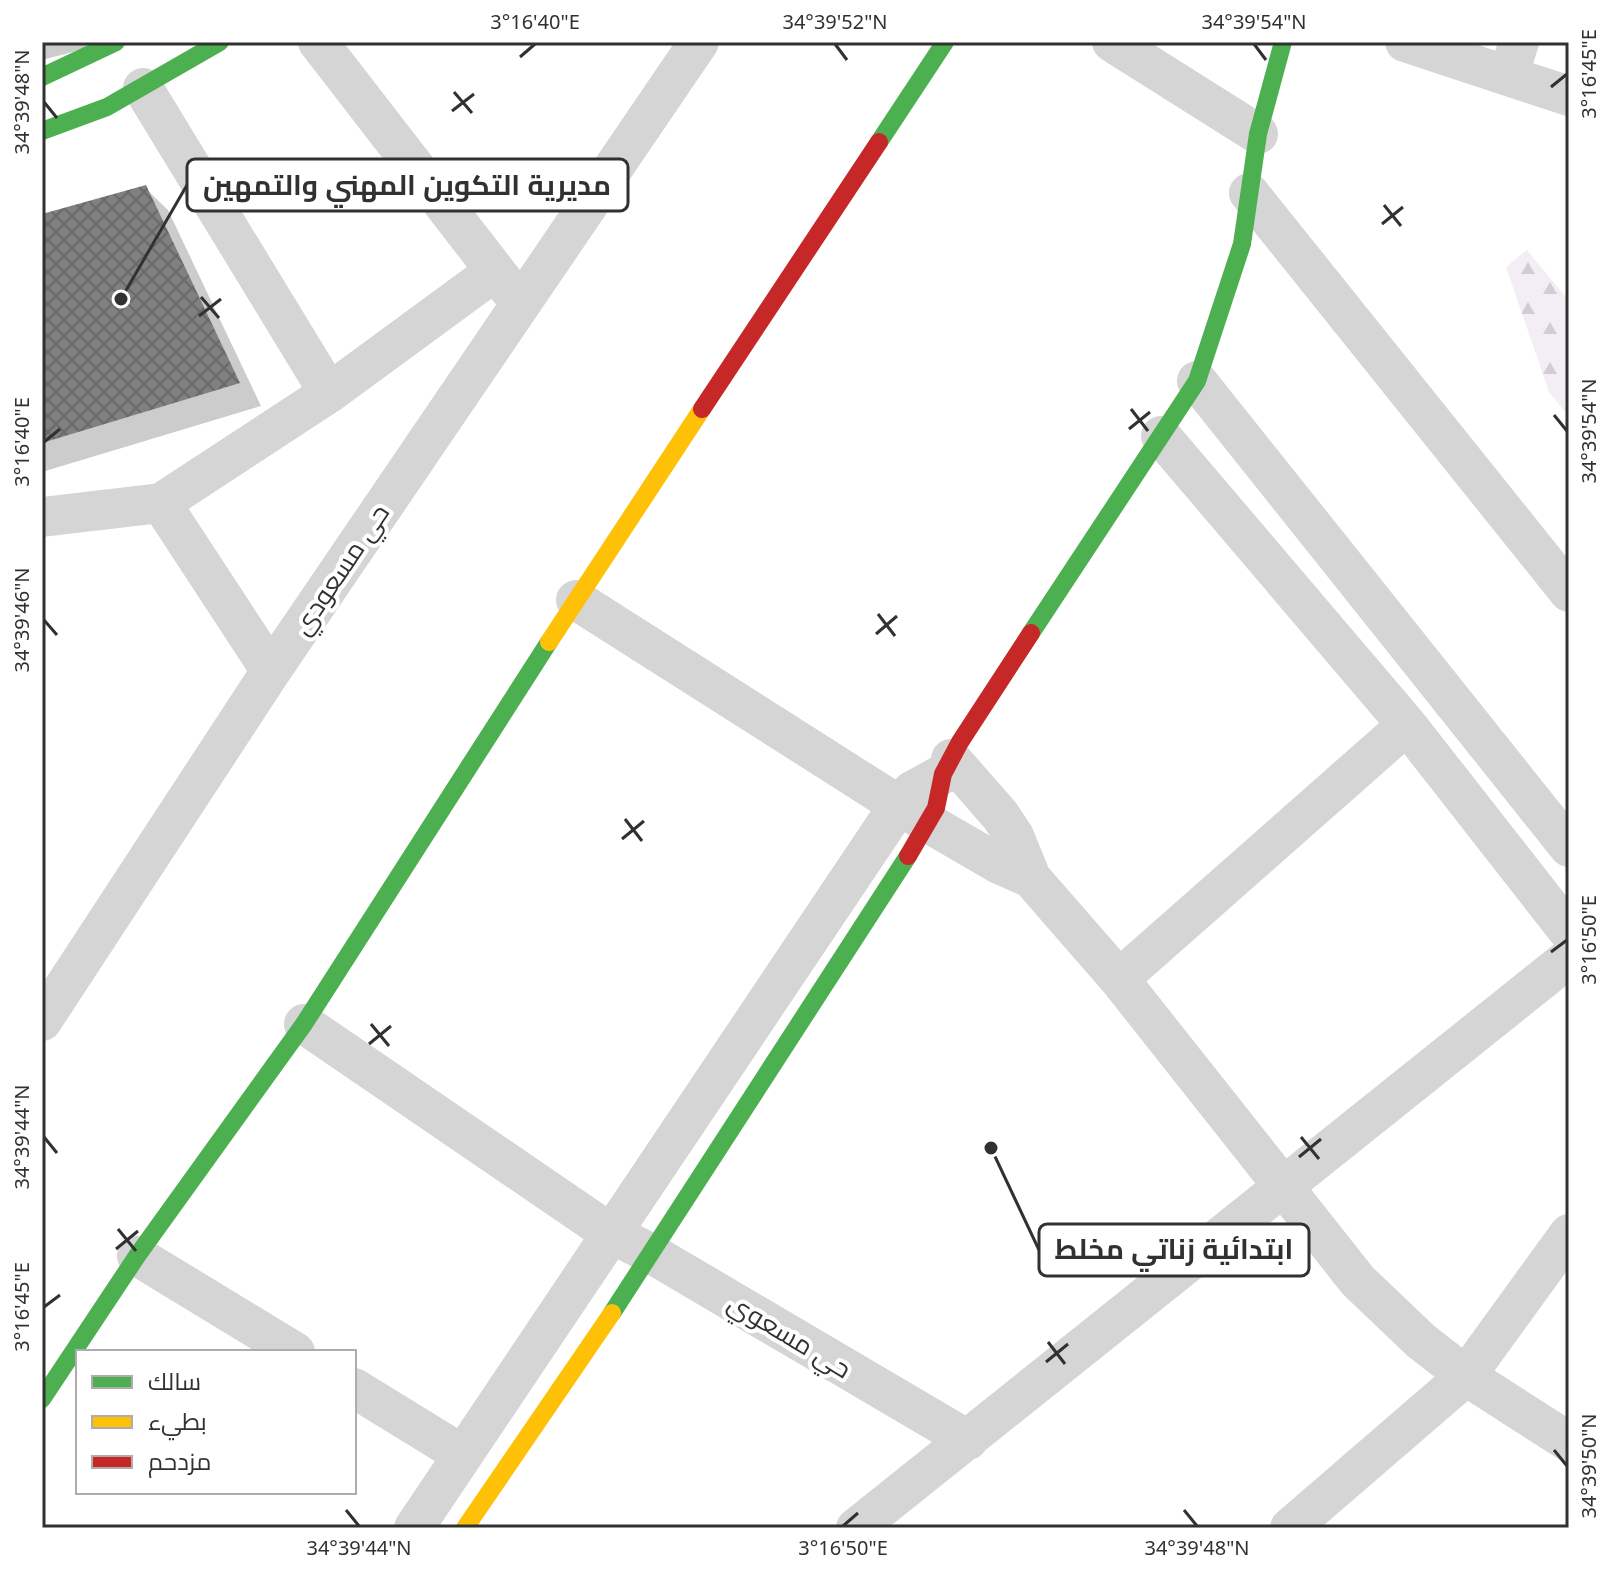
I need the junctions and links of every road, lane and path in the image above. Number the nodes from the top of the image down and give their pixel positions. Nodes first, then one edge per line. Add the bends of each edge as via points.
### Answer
1 (116, 42) edge
2 (220, 42) edge
3 (318, 42) edge
4 (699, 42) edge
5 (945, 42) edge
6 (1112, 42) edge
7 (1283, 42) edge
8 (1405, 42) edge
9 (1514, 59) edge
10 (42, 77) edge
11 (143, 88) junction
12 (1569, 96) edge
13 (42, 131) edge
14 (1258, 134) junction
15 (1249, 193) junction
16 (494, 272) junction
17 (521, 302) junction
18 (1197, 381) junction
19 (329, 393) junction
20 (1161, 436) junction
21 (161, 503) junction
22 (42, 517) edge
23 (1569, 592) edge
24 (576, 600) junction
25 (271, 671) junction
26 (1407, 725) junction
27 (947, 766) junction
28 (914, 814) junction
29 (1569, 847) edge
30 (1031, 878) junction
31 (1569, 932) edge
32 (1569, 958) edge
33 (1119, 979) junction
34 (42, 1021) edge
35 (304, 1024) junction
36 (1283, 1187) junction
37 (610, 1233) junction
38 (1569, 1234) edge
39 (652, 1254) junction
40 (137, 1256) junction
41 (292, 1350) edge
42 (1466, 1376) junction
43 (356, 1389) edge
44 (42, 1399) edge
45 (968, 1440) junction
46 (1569, 1442) edge
47 (463, 1455) junction
48 (882, 1520) edge
49 (414, 1528) edge
50 (465, 1528) edge
51 (1290, 1528) edge

1 - 10 street
2 - 11 street
3 - 16 street
4 - 17 street, حي مسعودي
5 - 24 street
6 - 14 street
7 - 14 street
8 - 9 street
9 - 12 street
11 - 13 street
11 - 19 street
14 - 15 street
15 - 18 street via 1242,244
15 - 23 street
16 - 17 street
16 - 19 street
17 - 25 street, حي مسعودي
18 - 20 street
18 - 29 street
19 - 21 street
20 - 26 street
20 - 27 street
21 - 22 street
21 - 25 street, حي مسعودي
24 - 28 street
24 - 35 street
25 - 34 street
26 - 31 street
26 - 33 street
27 - 28 street via 912,791
27 - 30 street via 1000,815
28 - 30 street
28 - 37 street
28 - 39 street
30 - 33 street
32 - 36 street
33 - 36 street
35 - 37 street, حي مسعوي
35 - 40 street
36 - 42 street via 1358,1281
36 - 45 street
37 - 39 street, حي مسعوي
37 - 47 street
38 - 42 street
39 - 45 street, حي مسعوي
39 - 50 street
40 - 41 street
40 - 44 street
42 - 46 street
42 - 51 street
43 - 47 street
45 - 48 street
47 - 49 street

